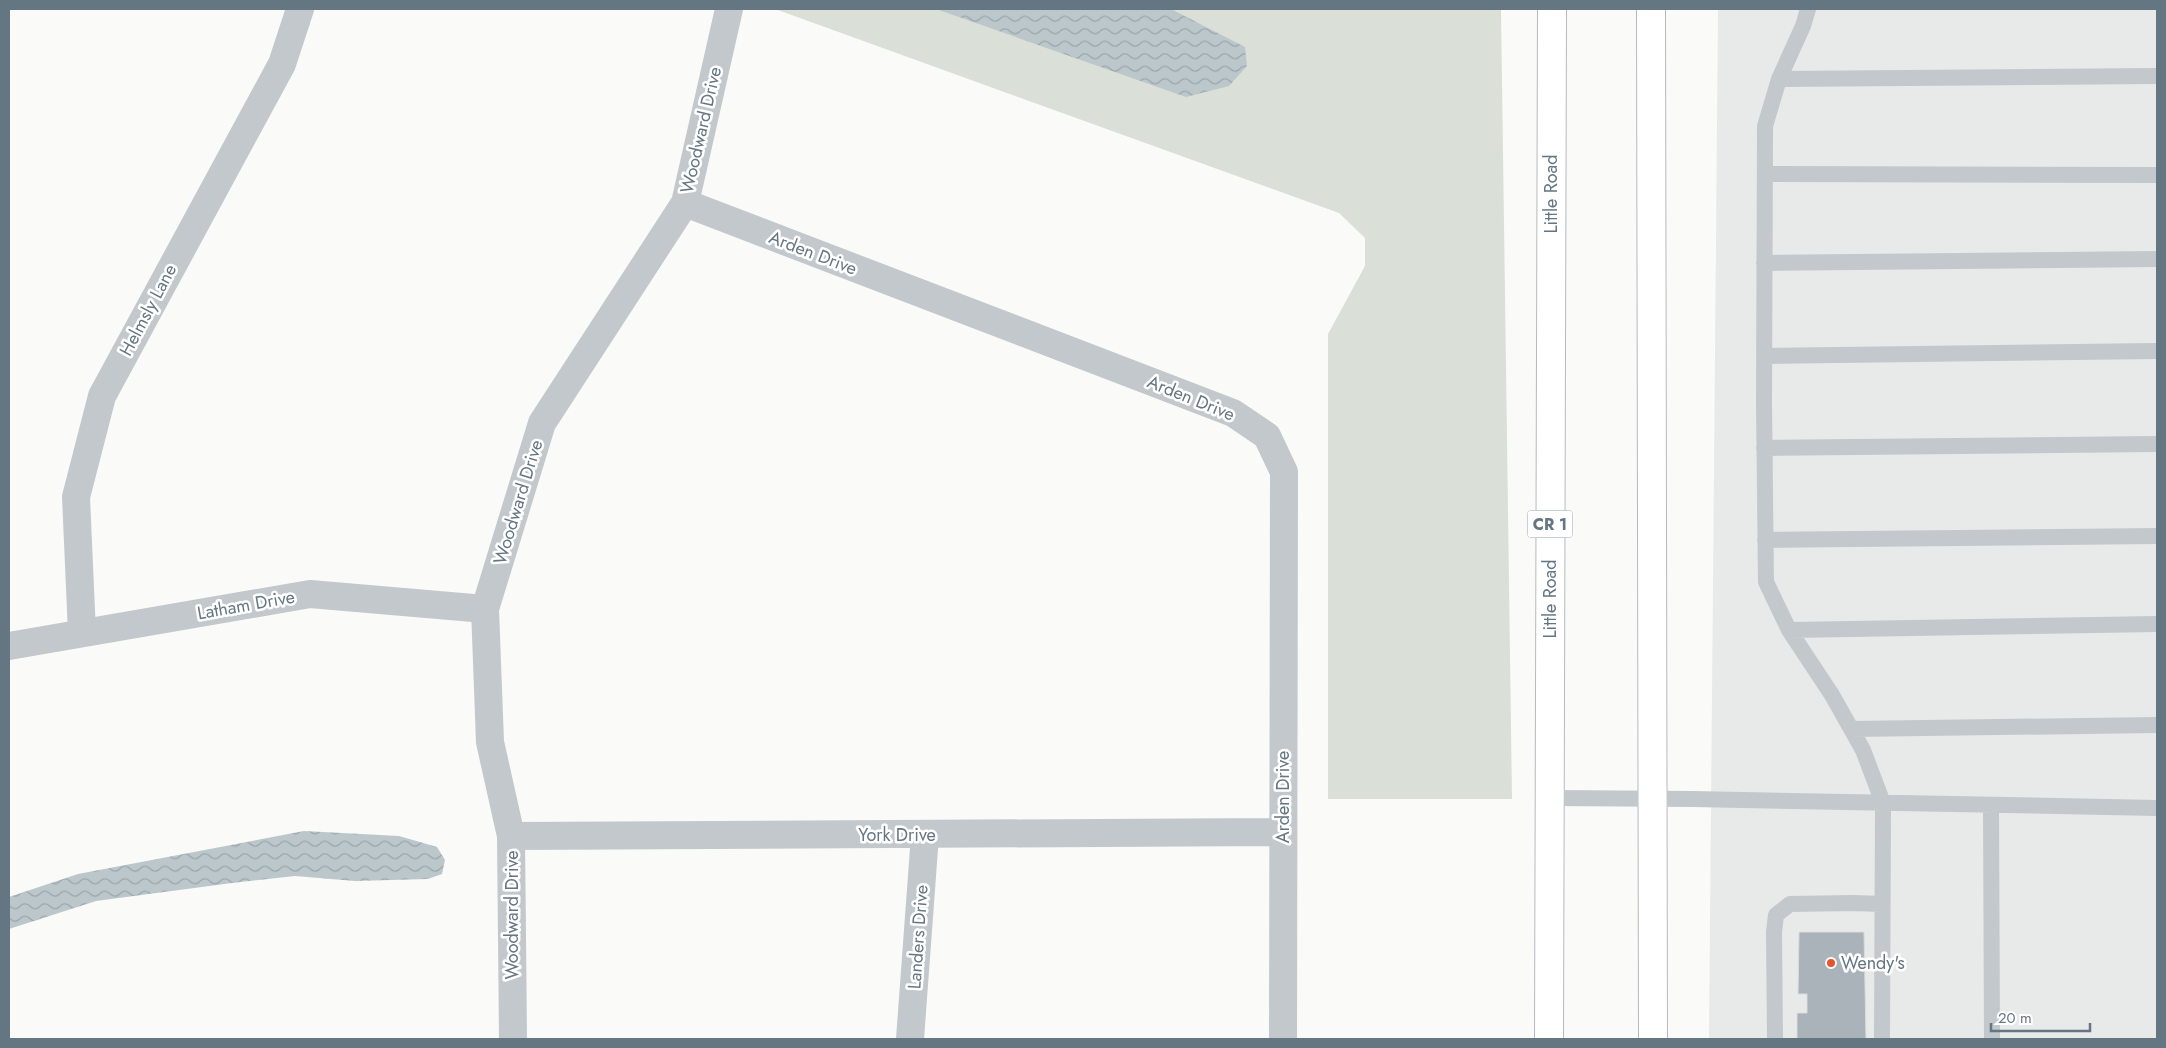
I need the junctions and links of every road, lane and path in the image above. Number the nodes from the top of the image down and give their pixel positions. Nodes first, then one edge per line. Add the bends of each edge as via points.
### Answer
1 (300, 9) edge
2 (729, 9) edge
3 (1552, 9) edge
4 (1651, 9) edge
5 (1808, 9) edge
6 (2157, 76) edge
7 (1779, 79) junction
8 (1766, 174) junction
9 (2157, 174) edge
10 (685, 204) junction
11 (2157, 259) edge
12 (1764, 263) junction
13 (2157, 351) edge
14 (1764, 356) junction
15 (2157, 444) edge
16 (1764, 448) junction
17 (2157, 536) edge
18 (1766, 540) junction
19 (485, 609) junction
20 (2157, 624) edge
21 (1789, 630) junction
22 (82, 633) junction
23 (9, 646) edge
24 (2157, 725) edge
25 (1851, 729) junction
26 (1549, 798) junction
27 (1652, 798) junction
28 (1883, 803) junction
29 (1991, 805) junction
30 (2157, 808) edge
31 (1283, 832) junction
32 (925, 835) junction
33 (511, 836) junction
34 (1882, 904) junction
35 (513, 1039) edge
36 (910, 1039) edge
37 (1283, 1039) edge
38 (1549, 1039) edge
39 (1653, 1039) edge
40 (1775, 1039) edge
41 (1882, 1039) edge
42 (1992, 1039) edge

1 - 22 street, Helmsly Lane via 282,64 102,396 76,497
2 - 10 street, Woodward Drive
3 - 26 main road, Little Road / CR 1
4 - 27 main road
5 - 7 lane
6 - 7 lane
7 - 8 lane via 1766,126
8 - 9 lane
8 - 12 lane
10 - 19 street, Woodward Drive via 542,423
10 - 31 street, Arden Drive via 1234,413 1267,436 1284,472
11 - 12 lane
12 - 14 lane
13 - 14 lane
14 - 16 lane
15 - 16 lane
16 - 18 lane
17 - 18 lane
18 - 21 lane via 1766,582
19 - 22 street, Latham Drive via 310,594
19 - 33 street, Woodward Drive via 490,742
20 - 21 lane
21 - 25 lane
22 - 23 street, Latham Drive
24 - 25 lane
25 - 28 lane via 1863,750
26 - 27 lane
26 - 38 main road, Little Road / CR 1
27 - 28 lane
27 - 39 main road
28 - 29 lane
28 - 34 lane
29 - 30 lane
29 - 42 lane
31 - 32 street, York Drive
31 - 37 street, Arden Drive
32 - 33 street, York Drive
32 - 36 street, Landers Drive
33 - 35 street, Woodward Drive
34 - 40 lane via 1790,904 1776,915
34 - 41 lane

